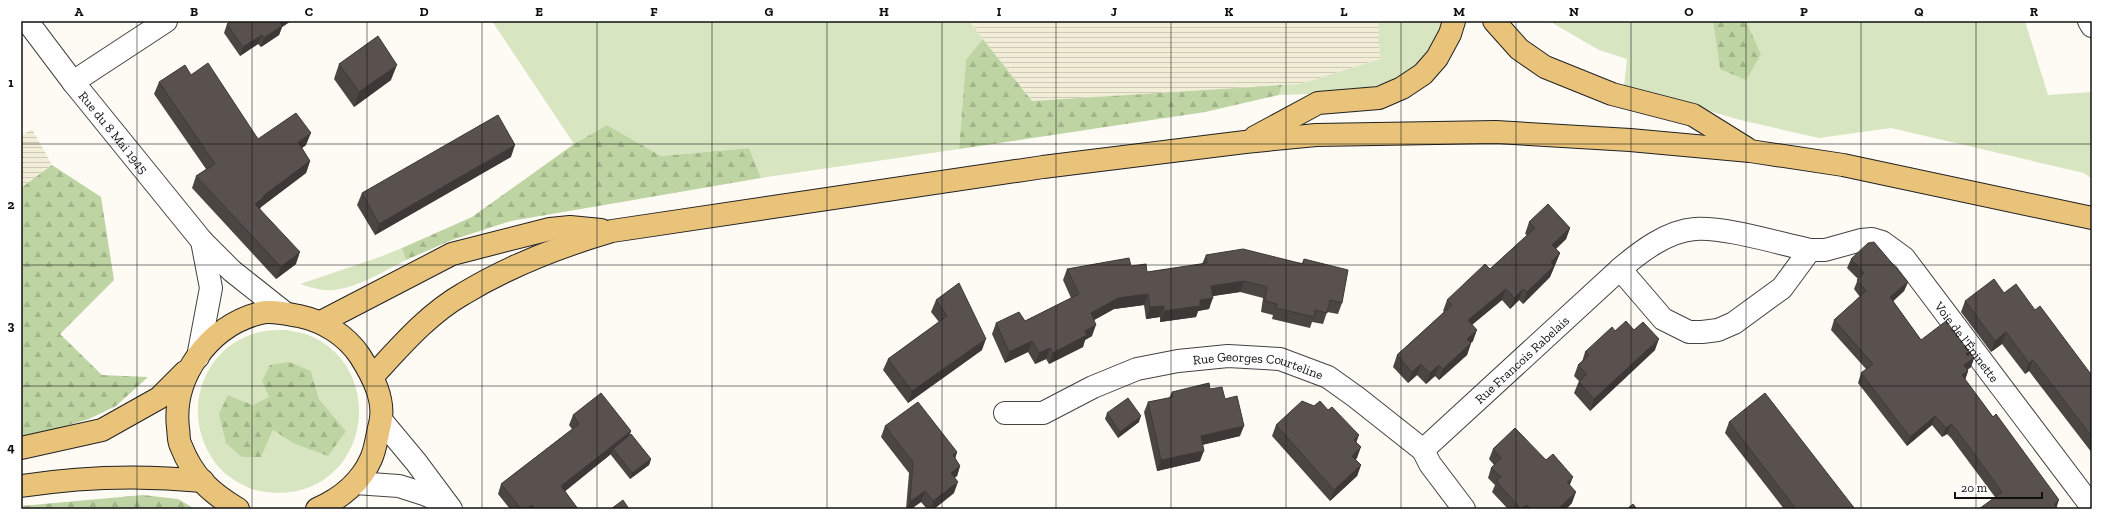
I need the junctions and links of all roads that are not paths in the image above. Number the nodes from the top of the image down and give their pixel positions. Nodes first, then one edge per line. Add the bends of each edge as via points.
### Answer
1 (27, 21) edge
2 (166, 21) edge
3 (1454, 21) edge
4 (1494, 21) edge
5 (2089, 21) edge
6 (2092, 26) edge
7 (73, 82) junction
8 (1245, 142) junction
9 (1750, 151) junction
10 (2046, 209) junction
11 (2092, 218) edge
12 (2092, 229) edge
13 (612, 232) junction
14 (202, 241) junction
15 (1810, 250) junction
16 (1620, 269) junction
17 (285, 313) junction
18 (320, 322) junction
19 (194, 362) junction
20 (373, 376) junction
21 (1005, 413) dead end
22 (381, 420) junction
23 (21, 448) edge
24 (1424, 450) junction
25 (203, 481) junction
26 (355, 484) junction
27 (21, 486) edge
28 (449, 506) edge
29 (2092, 507) edge
30 (238, 509) edge
31 (317, 509) edge
32 (1464, 509) edge

1 - 7 street, Rue du 8 Mai 1945
2 - 7 street
3 - 8 main road via 1438,58 1423,74 1402,88 1379,98 1318,103
4 - 9 main road via 1519,49 1545,66 1612,94 1693,115
5 - 6 street
7 - 14 street, Rue du 8 Mai 1945
8 - 9 main road via 1316,135 1496,132 1630,140
8 - 13 main road via 1035,168
9 - 10 main road via 1843,165
10 - 11 main road
10 - 12 main road
13 - 18 main road via 570,227 550,229 452,254
13 - 20 main road via 577,242 530,261 462,294 416,330
14 - 17 street, Rue du 8 Mai 1945 via 232,270
14 - 19 street, Rue du 8 Mai 1945 via 211,288
15 - 16 street, Voie de l'Épinette via 1749,236 1694,229 1656,243
15 - 16 street via 1782,288 1734,323 1718,330 1702,332 1689,332 1663,319
15 - 29 street, Voie de l'Épinette via 1826,250 1872,239 1882,242 1904,258
16 - 24 street, Rue Francois Rabelais
17 - 18 main road
17 - 19 main road via 261,313 235,322 215,336
18 - 20 main road via 352,344
19 - 23 main road via 158,398 102,430
19 - 25 main road via 179,397 177,419 180,444 191,468
20 - 22 main road via 380,399
21 - 24 street, Rue Georges Courteline via 1043,413 1093,387 1137,369 1178,361 1228,356 1280,359 1328,377
22 - 26 main road via 371,459
22 - 28 street
24 - 32 street, Rue Georges Courteline via 1430,464
25 - 27 main road via 141,478 42,482
25 - 30 main road via 214,494
26 - 28 street via 399,486
26 - 31 main road via 332,502

